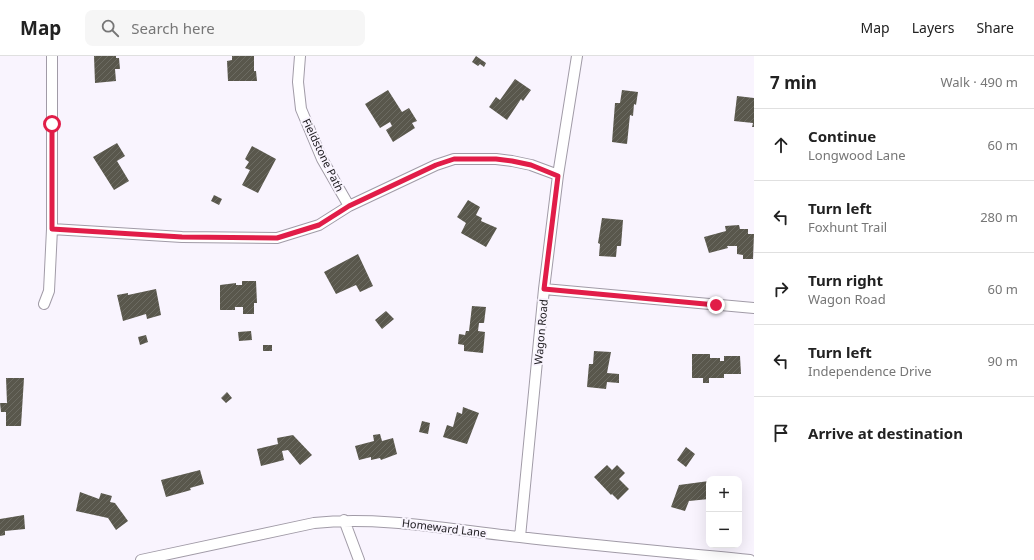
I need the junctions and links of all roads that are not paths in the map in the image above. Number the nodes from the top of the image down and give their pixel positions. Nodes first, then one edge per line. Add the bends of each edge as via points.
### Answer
1 (52, 56) edge
2 (300, 56) edge
3 (577, 56) edge
4 (558, 176) junction
5 (349, 206) junction
6 (52, 229) junction
7 (544, 289) junction
8 (44, 304) dead end
9 (754, 308) edge
10 (344, 520) junction
11 (520, 537) junction
12 (141, 560) edge
13 (359, 560) edge
14 (750, 560) edge

1 - 6 street
2 - 5 street, Fieldstone Path via 298,82 301,109 322,159
3 - 4 street, Wagon Road
4 - 5 street via 531,165 512,161 454,159
4 - 7 street, Wagon Road
5 - 6 street via 319,225 277,238 182,237
6 - 8 street via 49,291
7 - 9 street
7 - 11 street, Wagon Road
10 - 11 street, Homeward Lane via 389,522
10 - 12 street, Homeward Lane via 314,523
10 - 13 street
11 - 14 street, Homeward Lane

